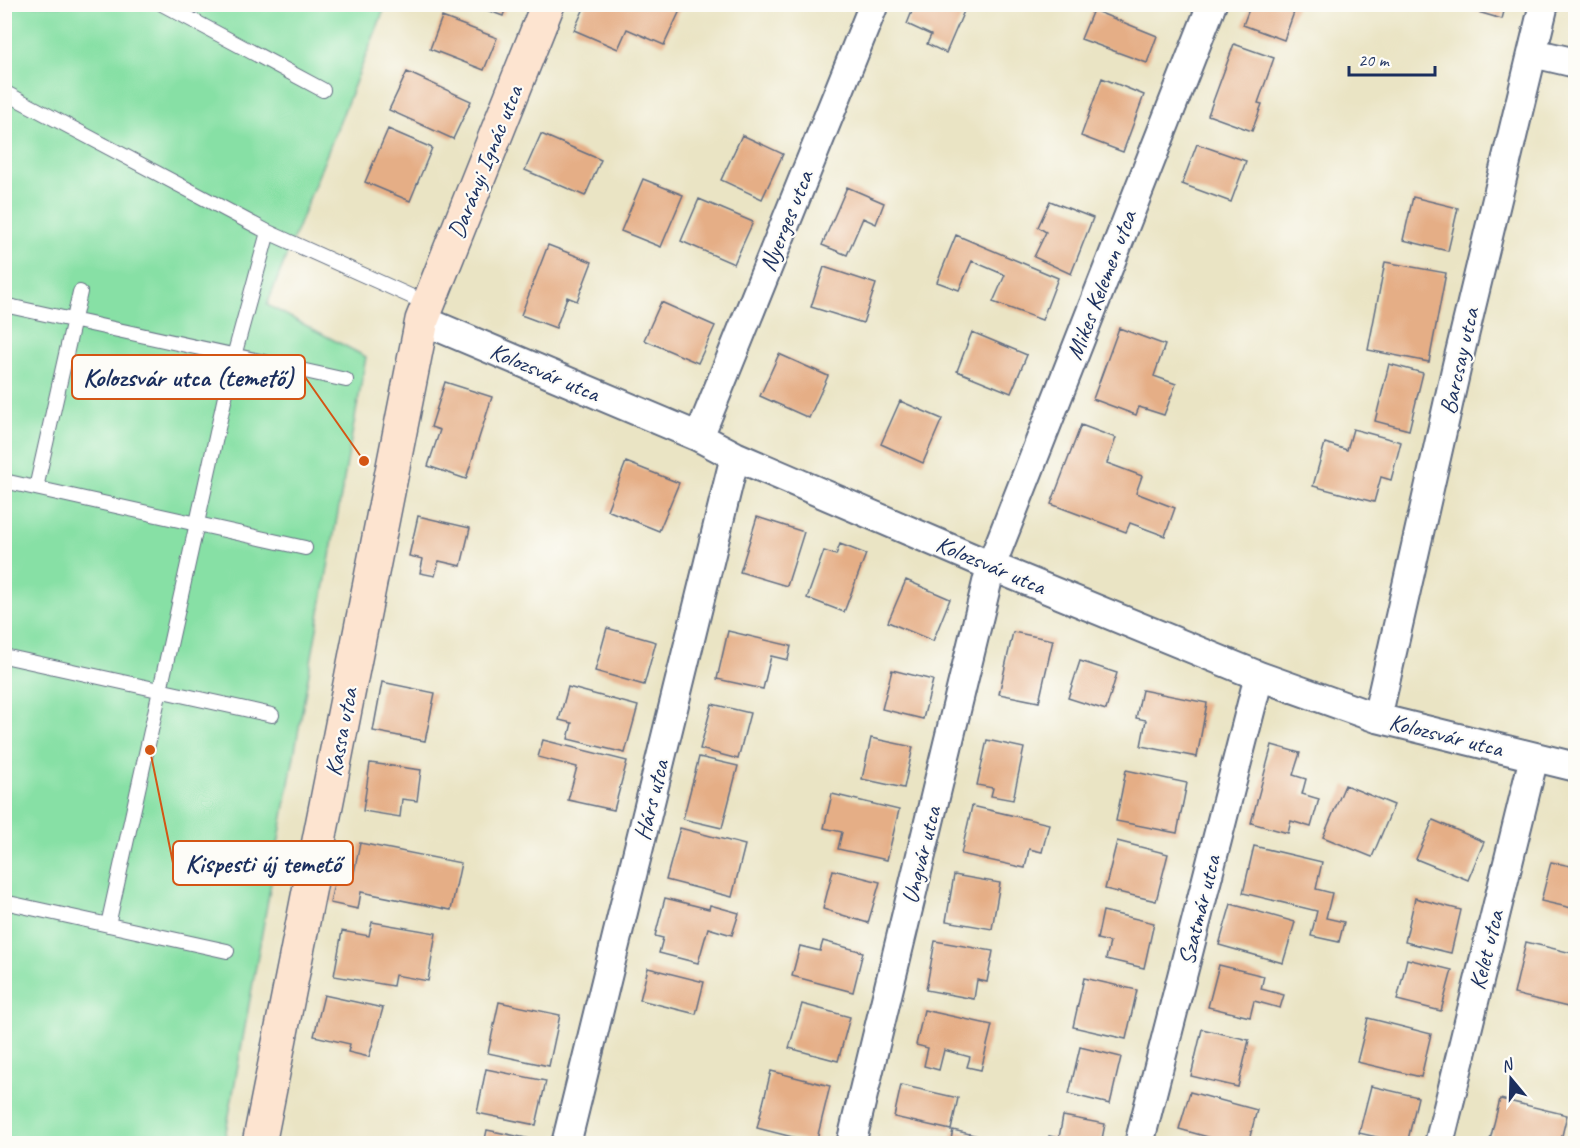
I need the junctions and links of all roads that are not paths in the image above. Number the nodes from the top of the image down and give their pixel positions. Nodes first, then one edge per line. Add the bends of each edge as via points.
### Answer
1 (162, 4) edge
2 (548, 4) edge
3 (874, 4) edge
4 (1212, 4) edge
5 (1544, 4) edge
6 (1533, 52) junction
7 (1575, 63) edge
8 (323, 90) dead end
9 (4, 92) edge
10 (268, 232) junction
11 (80, 292) dead end
12 (4, 305) edge
13 (425, 312) junction
14 (74, 321) junction
15 (234, 356) junction
16 (346, 380) dead end
17 (699, 437) junction
18 (735, 456) junction
19 (4, 482) edge
20 (36, 488) junction
21 (197, 524) junction
22 (305, 548) dead end
23 (991, 566) junction
24 (4, 656) edge
25 (1259, 676) junction
26 (160, 690) junction
27 (272, 715) dead end
28 (1377, 718) junction
29 (1534, 757) junction
30 (1575, 767) edge
31 (4, 902) edge
32 (108, 925) junction
33 (227, 951) dead end
34 (259, 1143) edge
35 (566, 1143) edge
36 (851, 1143) edge
37 (1140, 1143) edge
38 (1438, 1143) edge

1 - 8 lane
2 - 13 street, Darányi Ignác utca
3 - 17 street, Nyerges utca
4 - 23 street, Mikes Kelemen utca
5 - 6 street, Barcsay utca
6 - 7 street
6 - 28 street, Barcsay utca
9 - 10 lane
10 - 13 lane
10 - 15 lane
11 - 14 lane
12 - 14 lane
13 - 17 street, Kolozsvár utca
13 - 34 street, Kassa utca
14 - 15 lane
14 - 20 lane
15 - 16 lane
15 - 21 lane
17 - 18 street, Kolozsvár utca
18 - 23 street, Kolozsvár utca
18 - 35 street, Hárs utca
19 - 20 lane
20 - 21 lane
21 - 22 lane
21 - 26 lane
23 - 25 street, Kolozsvár utca
23 - 36 street, Ungvár utca
24 - 26 lane
25 - 28 street, Kolozsvár utca
25 - 37 street, Szatmár utca
26 - 27 lane
26 - 32 lane
28 - 29 street, Kolozsvár utca
29 - 30 street, Kolozsvár utca
29 - 38 street, Kelet utca
31 - 32 lane
32 - 33 lane

